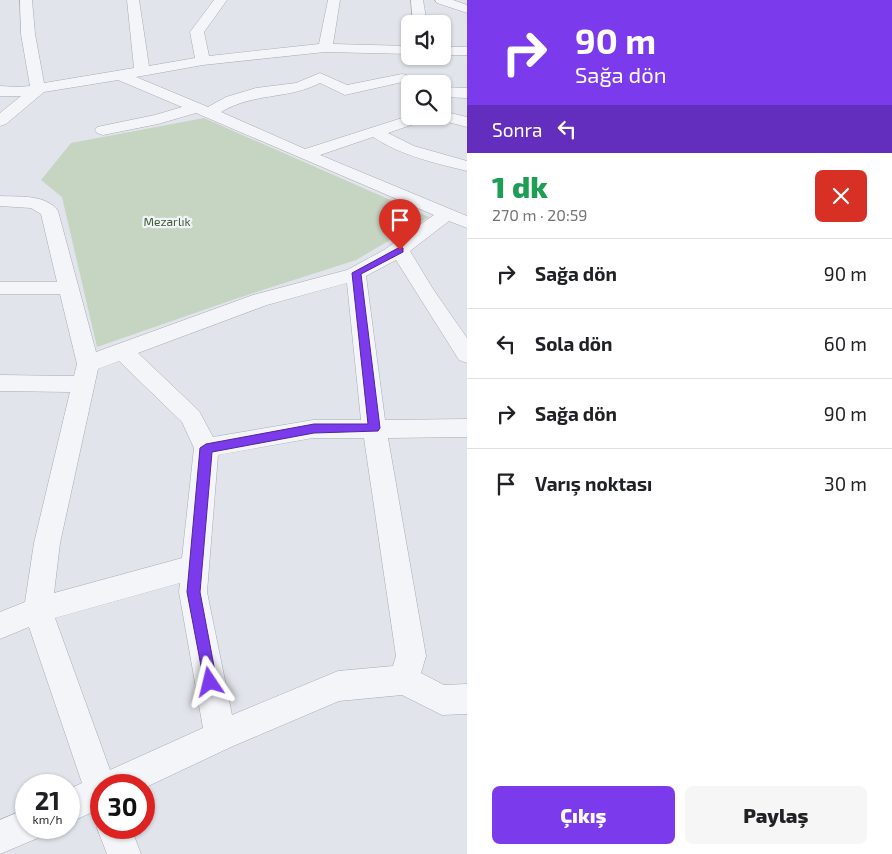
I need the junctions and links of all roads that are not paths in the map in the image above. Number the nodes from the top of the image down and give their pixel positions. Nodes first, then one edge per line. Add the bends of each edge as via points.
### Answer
1 (26, 0) edge
2 (133, 0) edge
3 (221, 0) edge
4 (334, 0) edge
5 (417, 0) edge
6 (441, 0) edge
7 (467, 9) edge
8 (419, 15) edge
9 (325, 48) junction
10 (401, 51) edge
11 (451, 51) edge
12 (467, 51) edge
13 (382, 52) junction
14 (203, 61) junction
15 (350, 63) dead end
16 (335, 70) dead end
17 (142, 71) junction
18 (118, 75) junction
19 (320, 76) junction
20 (401, 77) edge
21 (401, 84) edge
22 (38, 90) junction
23 (0, 91) edge
24 (451, 92) edge
25 (467, 93) edge
26 (204, 109) junction
27 (451, 118) edge
28 (0, 121) edge
29 (401, 122) edge
30 (467, 122) edge
31 (103, 130) dead end
32 (376, 132) junction
33 (306, 154) junction
34 (467, 166) edge
35 (0, 201) edge
36 (447, 214) junction
37 (467, 222) edge
38 (400, 250) junction
39 (356, 273) junction
40 (0, 288) edge
41 (69, 288) junction
42 (460, 334) edge
43 (122, 351) junction
44 (467, 355) edge
45 (85, 374) junction
46 (0, 383) edge
47 (374, 428) junction
48 (467, 428) edge
49 (206, 448) junction
50 (195, 567) junction
51 (38, 610) junction
52 (0, 626) edge
53 (404, 680) junction
54 (467, 699) edge
55 (220, 736) junction
56 (95, 774) edge
57 (138, 774) edge
58 (15, 831) edge
59 (0, 838) edge
60 (118, 839) edge
61 (124, 854) edge

1 - 22 street via 25,19
2 - 17 street
3 - 14 street via 197,32
4 - 9 street
5 - 8 street
6 - 7 street
9 - 13 street
9 - 14 street
10 - 13 street
11 - 12 street
13 - 15 street
13 - 20 street
14 - 17 street
16 - 19 street
17 - 18 street
18 - 22 street
18 - 26 street
19 - 21 street via 345,90
19 - 26 street via 300,87 256,93
22 - 23 street
22 - 28 street
24 - 25 street
26 - 31 street
26 - 33 street
27 - 30 street
29 - 32 street
32 - 33 street
32 - 34 street via 390,142 421,154
33 - 36 street
35 - 41 street via 35,203 49,211
36 - 37 street
36 - 38 street
38 - 39 street
38 - 42 street
39 - 43 street via 333,283 277,294
39 - 47 street
40 - 41 street
41 - 45 street
42 - 44 street
43 - 45 street
43 - 49 street via 191,417
45 - 46 street
45 - 51 street via 47,543
47 - 48 street
47 - 49 street via 314,428
47 - 53 street via 410,656
49 - 50 street
50 - 51 street
50 - 55 street via 194,592
51 - 52 street
51 - 56 street
53 - 54 street via 442,700
53 - 55 street via 338,686
55 - 57 street
58 - 59 street
60 - 61 street

